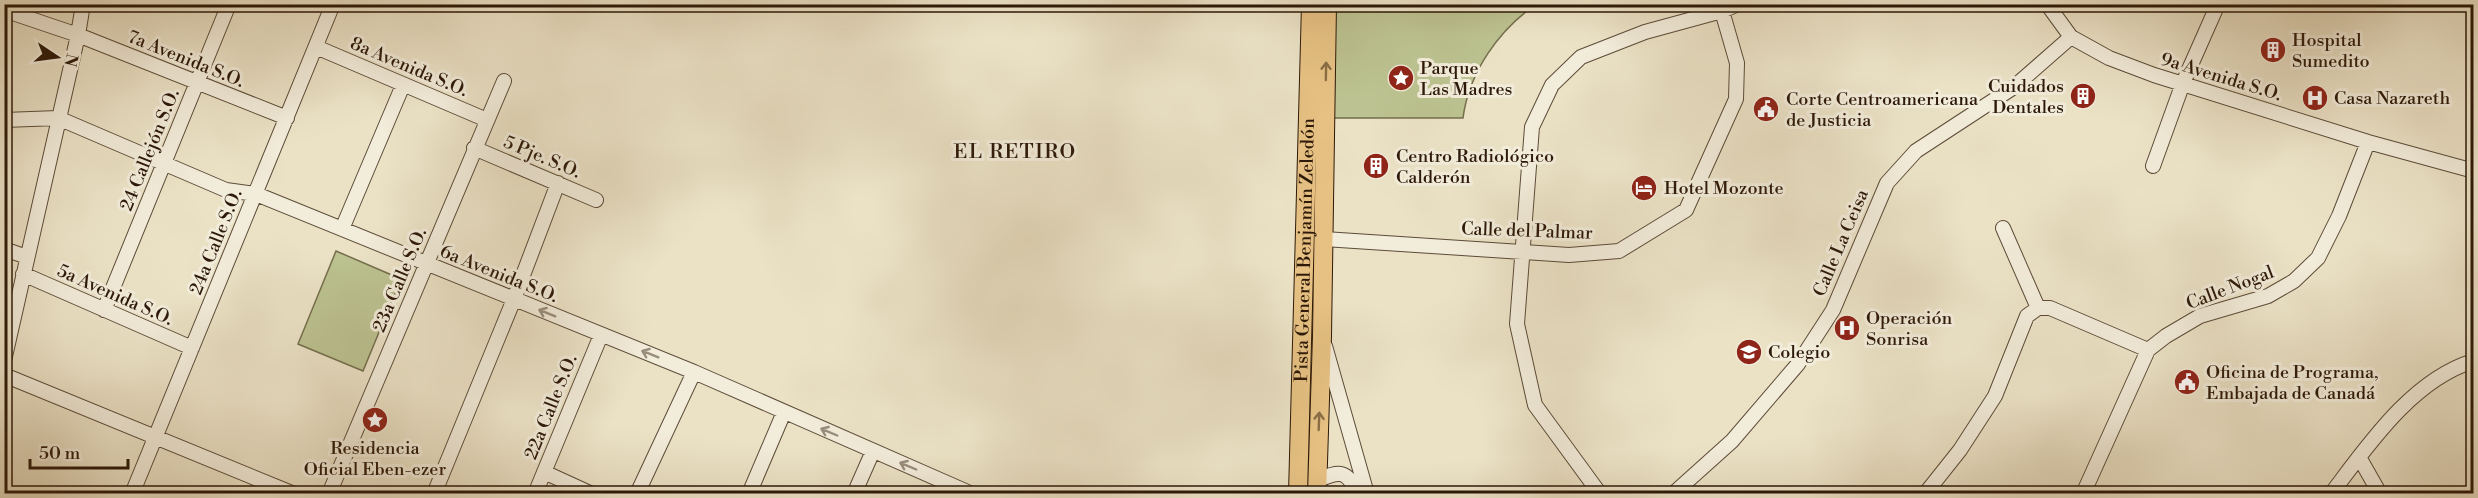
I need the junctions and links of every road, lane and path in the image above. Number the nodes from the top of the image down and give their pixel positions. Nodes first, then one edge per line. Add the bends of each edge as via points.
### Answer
1 (82, 4) edge
2 (229, 4) edge
3 (333, 4) edge
4 (1311, 4) edge
5 (1328, 4) edge
6 (1738, 4) edge
7 (2047, 4) edge
8 (2218, 4) edge
9 (4, 10) edge
10 (1722, 11) junction
11 (78, 35) junction
12 (2071, 38) junction
13 (316, 47) junction
14 (504, 81) dead end
15 (197, 82) junction
16 (2183, 83) junction
17 (404, 84) junction
18 (1308, 84) junction
19 (58, 118) junction
20 (287, 118) junction
21 (4, 120) edge
22 (487, 120) junction
23 (2368, 142) junction
24 (474, 148) junction
25 (164, 164) junction
26 (2153, 166) dead end
27 (2474, 171) edge
28 (558, 183) junction
29 (256, 194) junction
30 (596, 200) dead end
31 (1304, 224) junction
32 (2003, 228) dead end
33 (342, 229) junction
34 (1324, 239) junction
35 (4, 249) edge
36 (1524, 251) junction
37 (27, 257) junction
38 (427, 264) junction
39 (23, 274) junction
40 (514, 299) junction
41 (2038, 308) junction
42 (104, 310) junction
43 (601, 335) junction
44 (1322, 336) junction
45 (192, 348) junction
46 (2148, 350) junction
47 (4, 361) edge
48 (2474, 361) edge
49 (694, 372) junction
50 (4, 375) edge
51 (783, 412) junction
52 (156, 436) junction
53 (873, 451) junction
54 (2359, 457) junction
55 (544, 472) junction
56 (1306, 488) edge
57 (957, 490) edge
58 (132, 494) edge
59 (294, 494) edge
60 (329, 494) edge
61 (434, 494) edge
62 (535, 494) edge
63 (592, 494) edge
64 (637, 494) edge
65 (749, 494) edge
66 (854, 494) edge
67 (972, 494) edge
68 (1357, 494) edge
69 (1367, 494) edge
70 (1600, 494) edge
71 (1673, 494) edge
72 (1925, 494) edge
73 (2083, 494) edge
74 (2331, 494) edge
75 (2380, 494) edge

1 - 11 street
2 - 15 street, 24 Callejón S.O.
3 - 13 street, 24a Calle S.O.
4 - 18 main road, Pista General Benjamín Zeledón
34 -> 5 main road, Pista General Benjamín Zeledón
6 - 10 street
7 - 12 street, 9a Avenida S.O.
8 - 16 street
9 - 11 street, 7a Avenida S.O.
10 - 36 street via 1645,32 1581,57 1552,85 1532,127
10 - 36 street, Calle del Palmar via 1737,63 1736,99 1686,210 1619,251 1569,255
11 - 15 street, 7a Avenida S.O.
11 - 19 street
12 - 16 street, 9a Avenida S.O. via 2109,58
12 - 71 street, Calle La Ceisa via 2014,87 1916,151 1887,183 1833,310 1798,364 1732,441
13 - 17 street, 8a Avenida S.O.
13 - 20 street, 24a Calle S.O.
14 - 22 street, 23a Calle S.O.
15 - 20 street, 7a Avenida S.O.
15 - 25 street, 24 Callejón S.O.
16 - 23 street, 9a Avenida S.O.
16 - 26 street
17 - 22 street, 8a Avenida S.O.
17 - 33 street
18 - 31 main road, Pista General Benjamín Zeledón
18 - 34 main road via 1316,114 1315,227 1317,235
19 - 21 street, 6a Avenida S.O.
19 - 25 street, 6a Avenida S.O.
19 - 37 street
20 - 29 street, 24a Calle S.O.
22 - 24 street, 23a Calle S.O.
23 - 27 street, 9a Avenida S.O.
23 - 46 street, Calle Nogal via 2318,258 2294,281 2268,296 2200,316
24 - 28 street, 5 Pje. S.O.
24 - 38 street, 23a Calle S.O.
25 - 29 street, 6a Avenida S.O. via 226,190
25 - 42 street, 24 Callejón S.O.
28 - 30 street, 5 Pje. S.O.
28 - 40 street
29 - 33 street, 6a Avenida S.O.
29 - 45 street, 24a Calle S.O.
31 - 44 main road via 1316,240 1315,313
31 - 56 main road, Pista General Benjamín Zeledón
32 - 41 street
33 - 38 street, 6a Avenida S.O.
34 - 36 street, Calle del Palmar
34 - 44 main road, Pista General Benjamín Zeledón
35 - 37 street
36 - 70 street via 1517,324 1535,405
37 - 39 street
38 - 40 street, 6a Avenida S.O.
38 - 60 street, 23a Calle S.O.
39 - 42 street, 5a Avenida S.O.
39 - 47 street
43 -> 40 street, 6a Avenida S.O.
40 - 61 street
41 - 46 street via 2049,308
41 - 72 street via 2027,316 1995,396
42 - 45 street, 5a Avenida S.O.
49 -> 43 street, 6a Avenida S.O.
43 - 55 street, 22a Calle S.O.
56 -> 44 main road, Pista General Benjamín Zeledón
44 - 69 street
45 - 52 street, 24a Calle S.O.
46 - 73 street, Calle Nogal
48 - 54 street via 2459,365 2410,398
49 - 51 street, 6a Avenida S.O.
49 - 64 street
50 - 52 street
53 -> 51 street, 6a Avenida S.O.
51 - 65 street
52 - 58 street, 24a Calle S.O.
52 - 59 street
57 -> 53 street, 6a Avenida S.O.
53 - 66 street
54 - 74 street
54 - 75 street
55 - 62 street, 22a Calle S.O.
55 - 63 street
56 - 68 street via 1334,474 1344,474 1351,479
57 - 67 street, 6a Avenida S.O.

